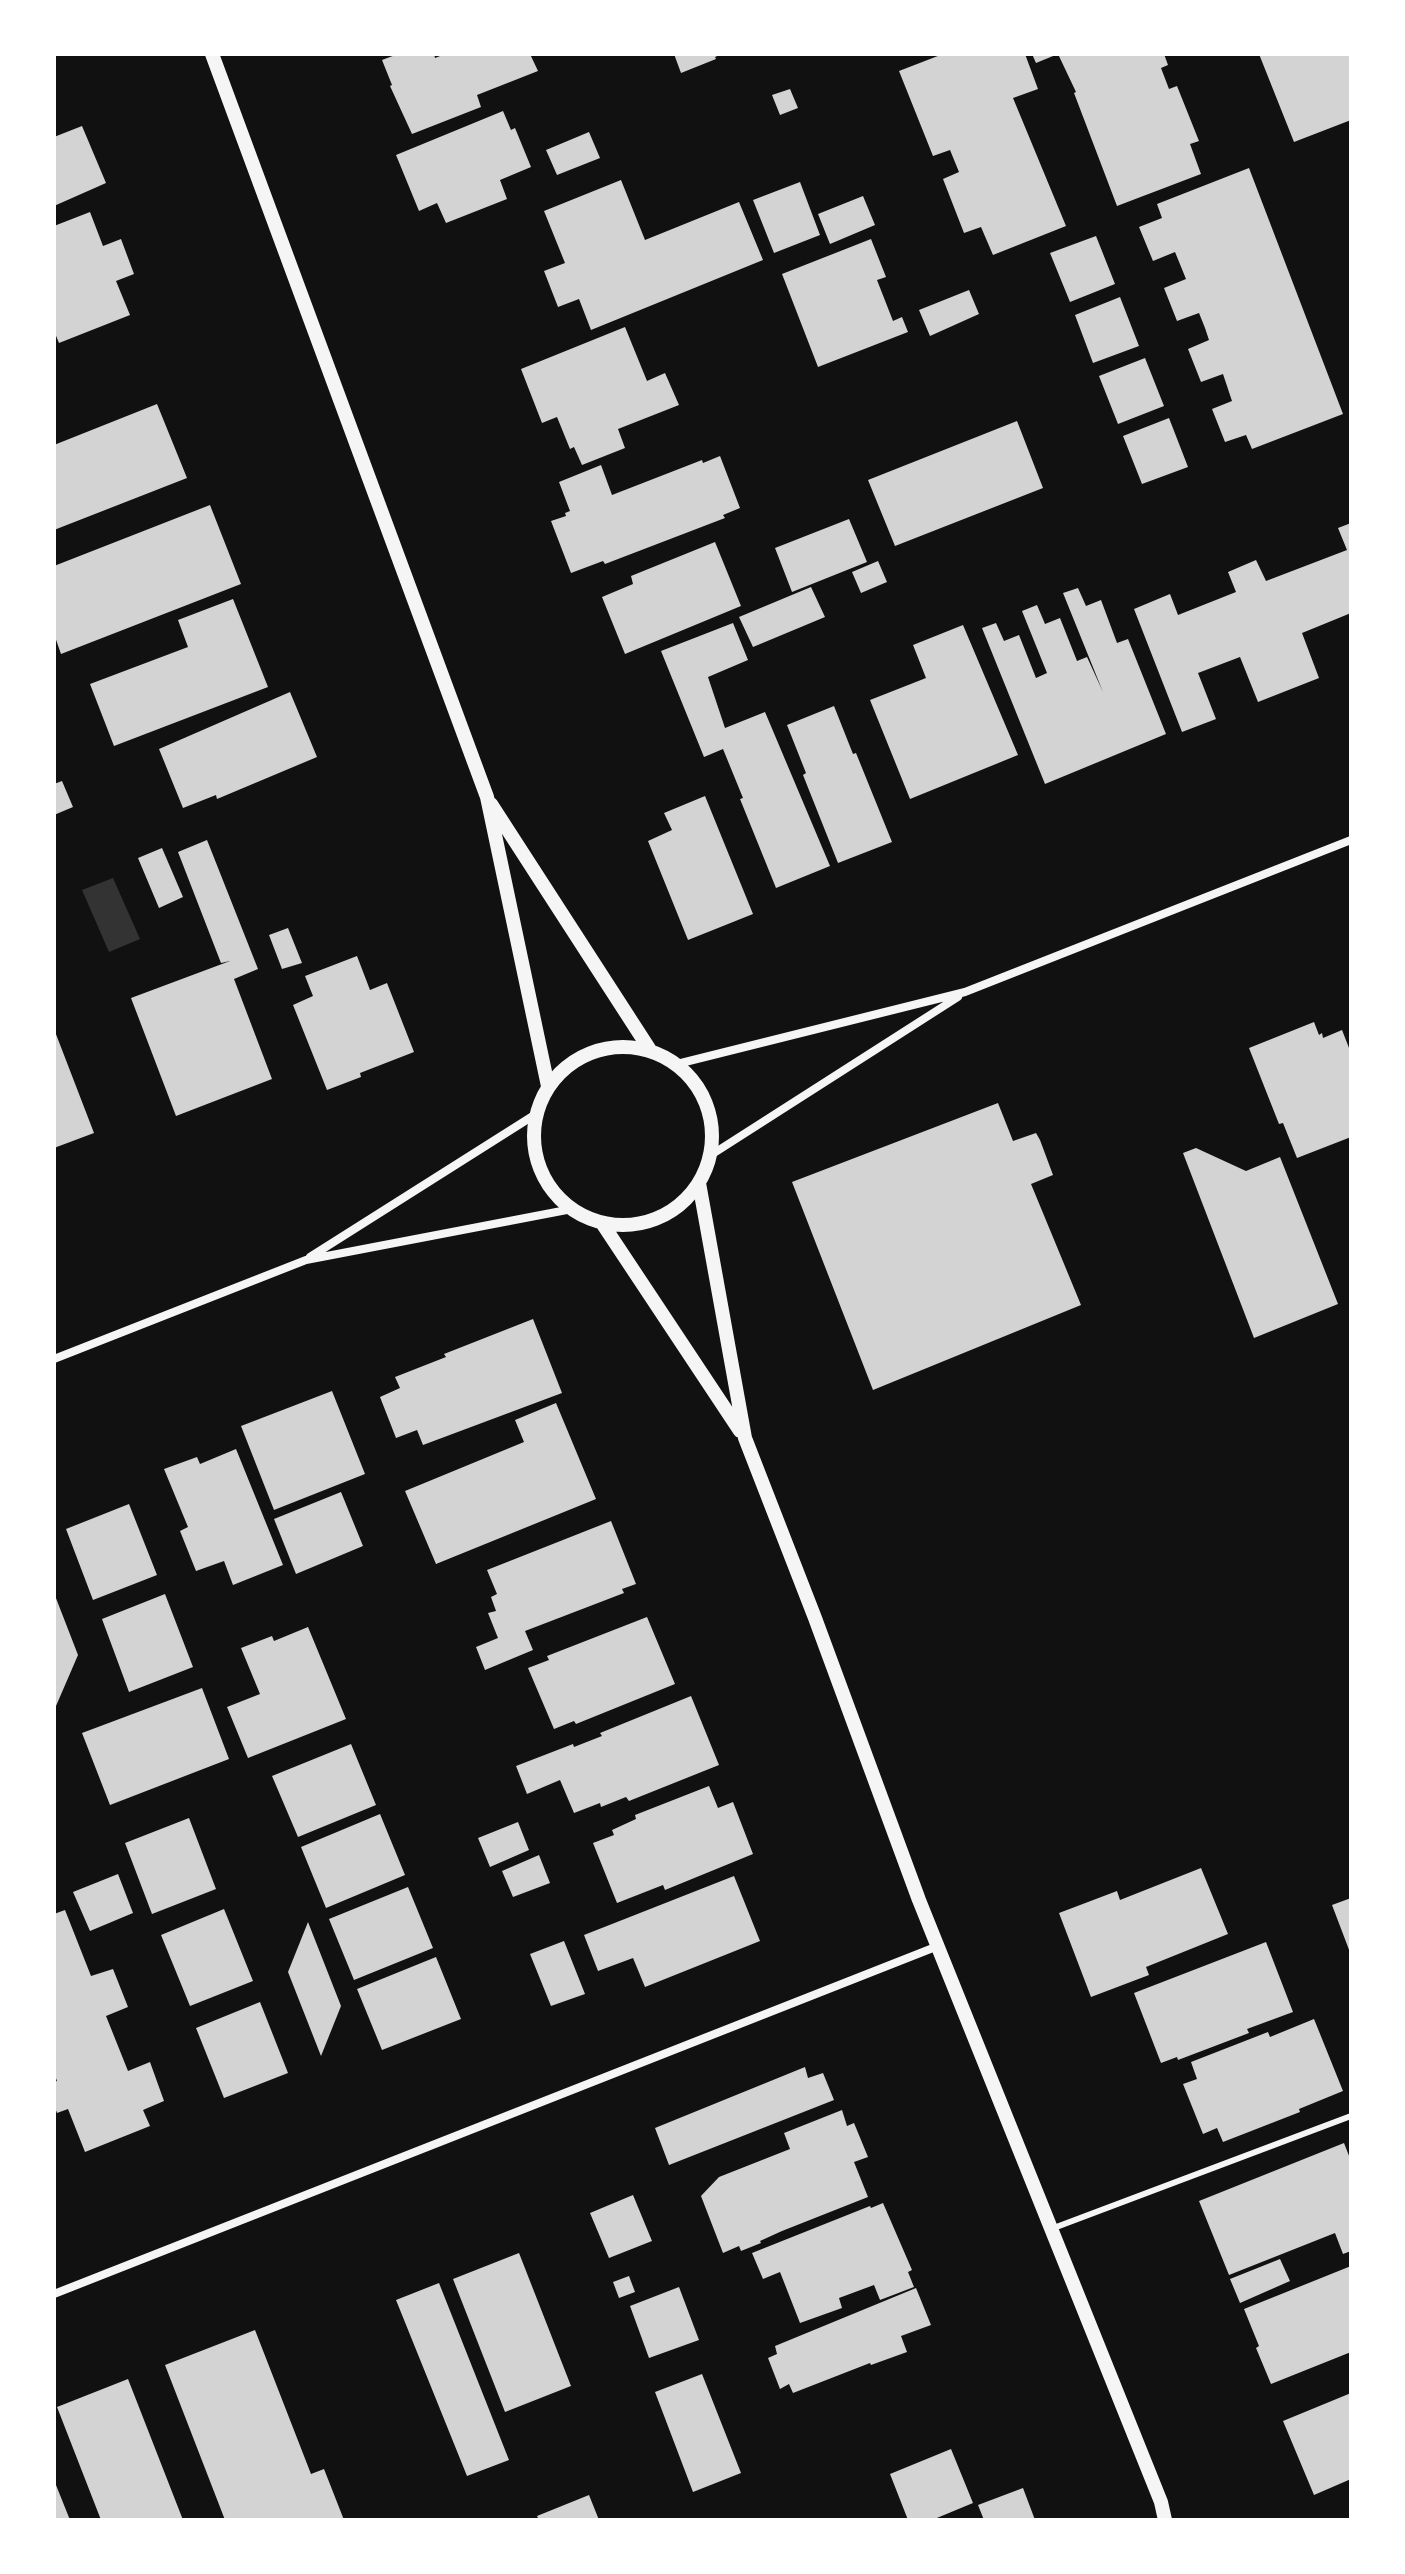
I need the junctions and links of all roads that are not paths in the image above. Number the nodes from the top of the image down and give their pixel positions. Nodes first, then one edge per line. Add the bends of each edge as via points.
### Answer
1 (212, 54) edge
2 (487, 797) junction
3 (1351, 840) edge
4 (965, 992) junction
5 (650, 1050) junction
6 (677, 1064) junction
7 (548, 1086) junction
8 (536, 1114) junction
9 (711, 1155) junction
10 (699, 1183) junction
11 (572, 1209) junction
12 (602, 1223) junction
13 (306, 1260) junction
14 (54, 1359) edge
15 (745, 1438) junction
16 (938, 1946) junction
17 (1351, 2116) edge
18 (1051, 2229) junction
19 (54, 2294) edge
20 (1161, 2502) junction
21 (1165, 2520) edge
22 (1173, 2520) edge

1 - 2 street
2 - 5 street
2 - 7 street
3 - 4 street
4 - 6 street
4 - 9 street
5 - 6 street
5 - 7 street via 622,1046 593,1051
6 - 9 street via 707,1104 713,1129
7 - 8 street
8 - 11 street via 533,1140 539,1167
8 - 13 street
9 - 10 street
10 - 12 street via 681,1204 657,1218
10 - 15 street
11 - 12 street
11 - 13 street
12 - 15 street
13 - 14 street
15 - 16 street
16 - 18 street
16 - 19 street
17 - 18 lane
18 - 20 street
20 - 21 street
20 - 22 street

